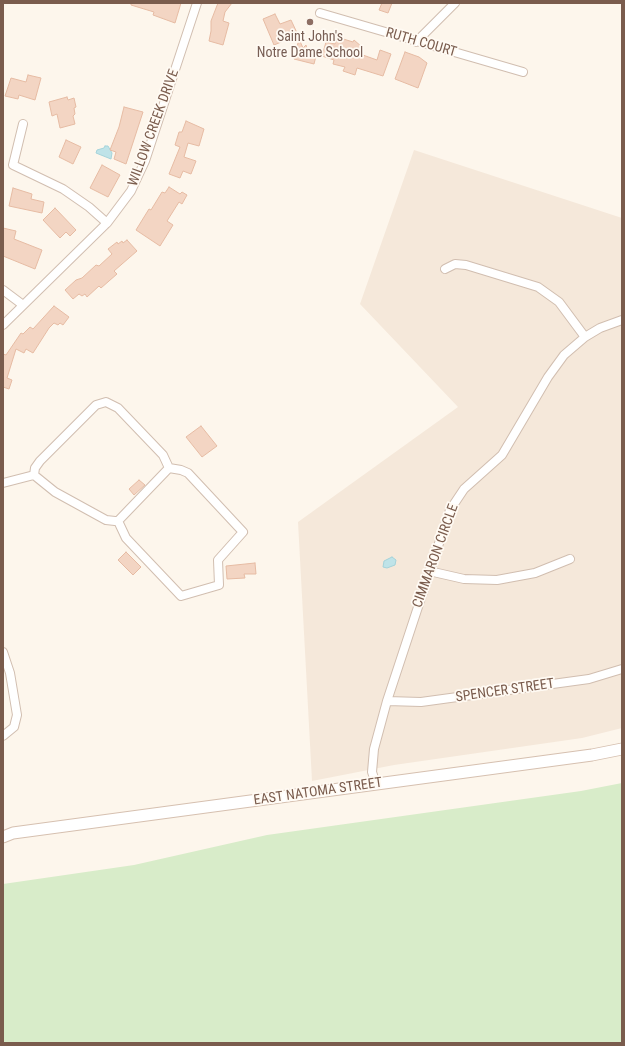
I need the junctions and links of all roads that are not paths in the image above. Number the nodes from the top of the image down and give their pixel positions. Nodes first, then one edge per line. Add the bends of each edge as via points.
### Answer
1 (197, 3) edge
2 (455, 3) edge
3 (320, 13) dead end
4 (416, 42) junction
5 (523, 72) dead end
6 (23, 124) dead end
7 (106, 223) junction
8 (445, 269) dead end
9 (3, 290) edge
10 (23, 305) junction
11 (622, 320) edge
12 (3, 324) edge
13 (585, 337) junction
14 (169, 468) junction
15 (34, 475) junction
16 (3, 483) edge
17 (118, 521) junction
18 (570, 559) dead end
19 (429, 571) junction
20 (3, 652) edge
21 (622, 669) edge
22 (388, 701) junction
23 (3, 736) edge
24 (622, 749) edge
25 (376, 784) junction
26 (6, 834) edge

1 - 7 street, WILLOW CREEK DRIVE via 139,177 132,192
2 - 4 street
3 - 4 street, RUTH COURT
4 - 5 street, RUTH COURT
6 - 7 street via 13,165 63,189 89,207
7 - 10 street, WILLOW CREEK DRIVE
8 - 13 street via 455,264 466,264 538,287 559,302
9 - 10 street
10 - 12 street, WILLOW CREEK DRIVE
11 - 13 street, CIMMARON CIRCLE
13 - 19 street, CIMMARON CIRCLE via 556,365 502,455 464,489 453,504
14 - 15 street via 163,455 118,408 106,402 96,405 40,461
14 - 17 street
14 - 17 street via 188,473 243,532 218,560 219,585 181,596 126,538
15 - 16 street
15 - 17 street via 55,492 106,520
18 - 19 street via 535,573 497,580 464,579
19 - 22 street, CIMMARON CIRCLE
20 - 23 street via 10,673 17,715 14,727
21 - 22 street, SPENCER STREET via 589,679 437,700 413,703
22 - 25 street, CIMMARON CIRCLE via 372,760
24 - 25 main road, EAST NATOMA STREET
25 - 26 main road, EAST NATOMA STREET

